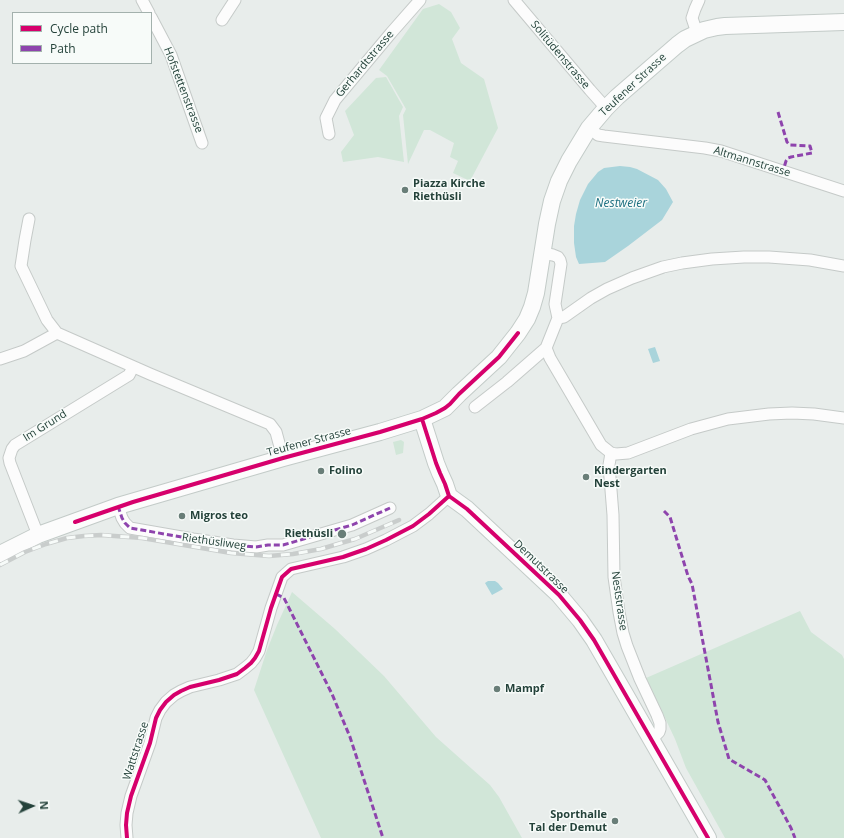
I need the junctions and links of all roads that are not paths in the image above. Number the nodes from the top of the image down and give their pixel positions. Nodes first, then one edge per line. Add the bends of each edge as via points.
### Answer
1 (142, 0) edge
2 (235, 0) edge
3 (420, 0) edge
4 (514, 0) edge
5 (699, 0) edge
6 (148, 12) edge
7 (152, 19) edge
8 (222, 20) dead end
9 (844, 22) edge
10 (697, 33) junction
11 (606, 108) junction
12 (589, 128) junction
13 (329, 134) dead end
14 (202, 143) dead end
15 (844, 191) edge
16 (29, 219) dead end
17 (542, 253) junction
18 (844, 266) edge
19 (558, 318) junction
20 (57, 333) junction
21 (546, 348) junction
22 (0, 359) edge
23 (133, 367) junction
24 (475, 406) dead end
25 (844, 418) edge
26 (422, 420) junction
27 (611, 453) junction
28 (283, 458) junction
29 (449, 496) junction
30 (118, 506) junction
31 (390, 508) dead end
32 (38, 535) junction
33 (0, 554) edge
34 (651, 739) junction
35 (127, 838) edge
36 (708, 838) edge

1 - 6 street
2 - 8 street
3 - 13 street, Gerhardtstrasse via 335,100 326,118
4 - 11 street, Solitüdenstrasse
5 - 10 street via 692,18
7 - 14 street, Hofstettenstrasse via 171,55
9 - 10 main road, Teufener Strasse via 724,26
10 - 11 main road, Teufener Strasse via 677,45
11 - 12 main road, Teufener Strasse
12 - 15 street, Altmannstrasse via 598,135 721,150
12 - 17 main road, Teufener Strasse via 559,180 552,201
16 - 20 street via 21,266 47,320
17 - 19 street via 558,257 561,264 555,304
17 - 26 main road, Teufener Strasse via 532,307 518,333 499,357 450,404
18 - 19 street via 769,257 682,263 632,278
19 - 21 street
20 - 22 street via 24,351
20 - 23 street
21 - 24 street via 508,382
21 - 27 street via 601,445
23 - 28 street via 270,424 276,432
23 - 32 street, Im Grund via 129,375 12,449 10,463
25 - 27 street via 792,413 728,420 691,429 628,453
26 - 28 main road, Teufener Strasse
26 - 29 main road
27 - 34 street, Neststrasse via 609,465 618,612 630,653 660,723 659,732
28 - 30 main road, Teufener Strasse
29 - 34 main road, Demutstrasse via 467,509 571,609 594,640
29 - 35 street, Wattstrasse via 413,526 386,540 343,557 291,569 282,576 259,651 251,663 237,674 181,691 160,710 131,796 127,813
30 - 31 street, Riethüsliweg via 125,524 130,528 256,547 290,544 352,525
30 - 32 main road, Teufener Strasse
32 - 33 main road, Teufener Strasse
34 - 36 main road, Demutstrasse

